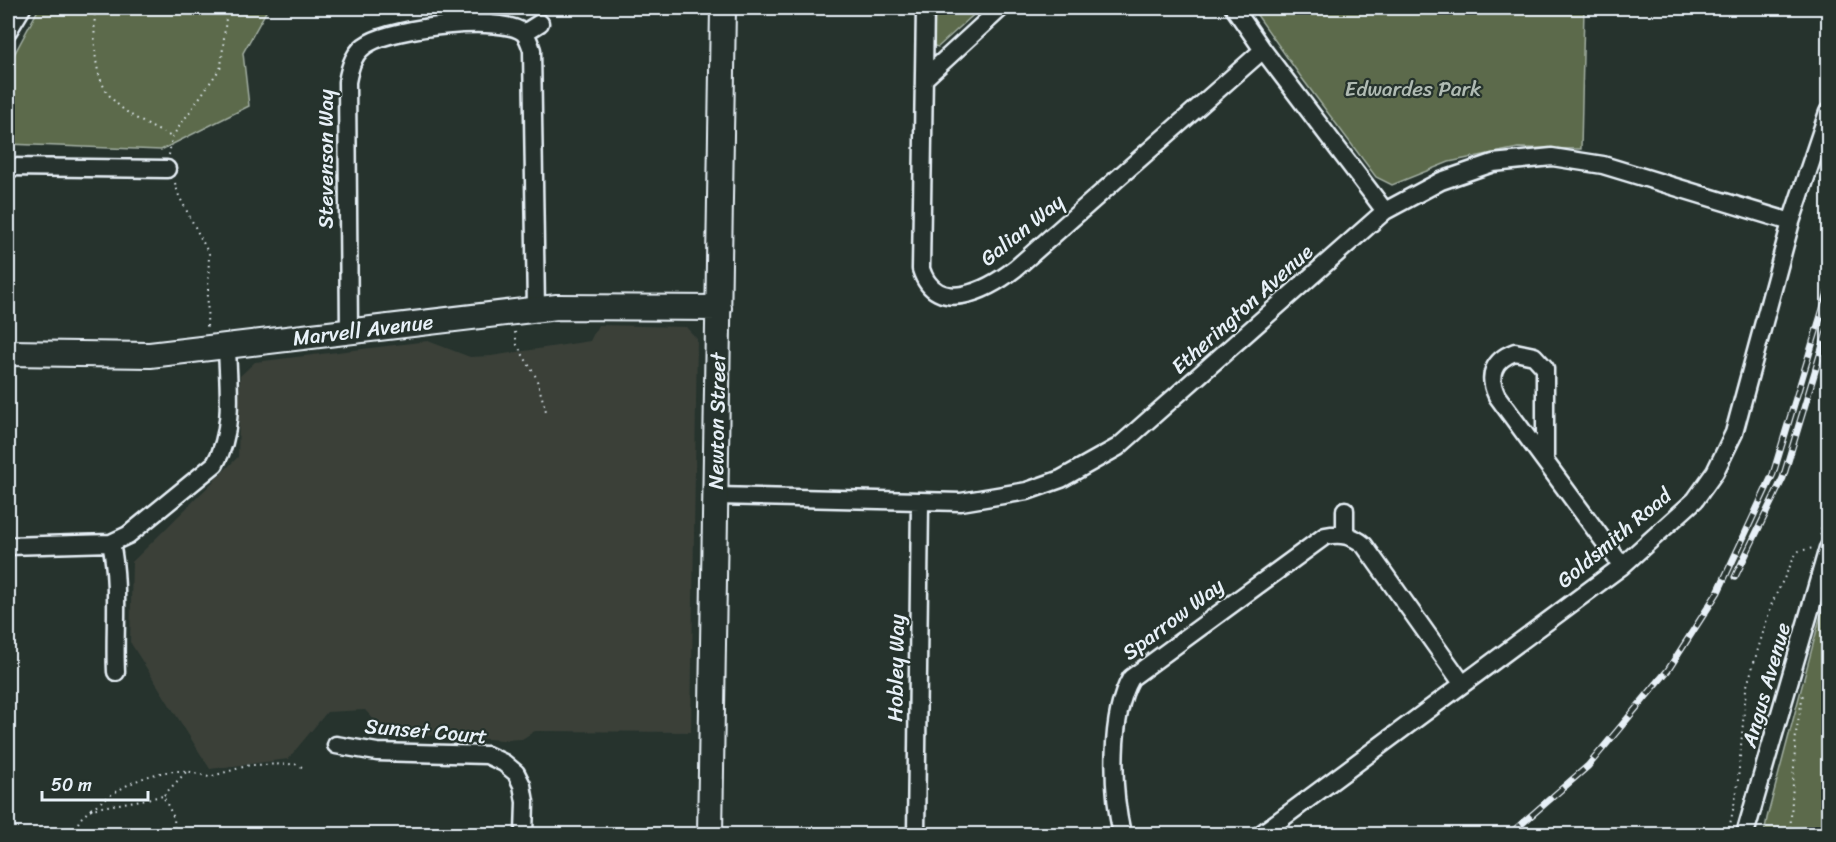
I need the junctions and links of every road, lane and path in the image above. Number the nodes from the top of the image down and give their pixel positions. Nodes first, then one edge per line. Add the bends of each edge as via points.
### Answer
1 (22, 8) edge
2 (95, 8) edge
3 (226, 8) edge
4 (723, 8) edge
5 (925, 8) edge
6 (1001, 8) edge
7 (1234, 8) edge
8 (540, 22) dead end
9 (8, 31) edge
10 (524, 33) junction
11 (1263, 50) junction
12 (925, 78) junction
13 (1828, 112) edge
14 (172, 137) junction
15 (8, 167) edge
16 (167, 169) junction
17 (1385, 211) junction
18 (1791, 222) junction
19 (719, 308) junction
20 (536, 309) junction
21 (514, 330) dead end
22 (349, 333) junction
23 (218, 348) junction
24 (8, 353) edge
25 (546, 411) dead end
26 (1545, 461) junction
27 (1828, 489) edge
28 (716, 496) junction
29 (920, 503) junction
30 (1345, 510) dead end
31 (1345, 535) junction
32 (111, 543) junction
33 (1822, 544) edge
34 (8, 546) edge
35 (1622, 566) junction
36 (116, 672) dead end
37 (1462, 683) junction
38 (1804, 690) dead end
39 (336, 744) dead end
40 (302, 767) dead end
41 (187, 771) junction
42 (163, 796) junction
43 (91, 809) junction
44 (8, 830) edge
45 (12, 834) edge
46 (73, 834) edge
47 (175, 834) edge
48 (524, 834) edge
49 (710, 834) edge
50 (916, 834) edge
51 (1122, 834) edge
52 (1261, 834) edge
53 (1728, 834) edge
54 (1745, 834) edge
55 (1790, 834) edge

1 - 9 street
2 - 14 path via 94,37 102,87 123,111
3 - 14 path via 221,67
4 - 19 street, Newton Street
5 - 12 street, Galian Way
6 - 12 street
7 - 11 street
8 - 10 street
10 - 20 street via 532,50
10 - 22 street, Stevenson Way via 498,26 410,29 369,42 355,57 347,82
11 - 12 street, Galian Way via 1016,268 985,287 949,297 932,289 921,269
11 - 17 street
13 - 18 street, Goldsmith Road
14 - 16 path
15 - 16 street
16 - 23 path via 209,254
17 - 18 street, Etherington Avenue via 1468,170 1522,158 1552,157 1603,165
17 - 29 street, Etherington Avenue via 1118,447 1060,479 1027,491 995,498
18 - 35 street, Goldsmith Road via 1726,452 1695,500
19 - 20 street, Marvell Avenue
19 - 28 street, Newton Street
20 - 22 street, Marvell Avenue
21 - 25 path via 517,345 536,377
22 - 23 street, Marvell Avenue
23 - 24 street, Marvell Avenue via 150,356
23 - 32 street via 228,432 220,456 128,535
26 - 26 street via 1491,384 1497,363 1515,352 1534,356 1545,368
26 - 35 street
27 - 33 path
28 - 29 street, Etherington Avenue
28 - 49 street, Newton Street
29 - 50 street, Hobley Way
30 - 31 street
31 - 37 street via 1364,545
31 - 51 street, Sparrow Way via 1316,540 1131,678 1122,694 1117,739
32 - 34 street
32 - 36 street via 116,567
33 - 53 path via 1795,556 1765,625 1746,689 1737,790
33 - 54 street, Angus Avenue
35 - 37 street, Goldsmith Road
37 - 52 street, Goldsmith Road
38 - 55 path via 1796,733
39 - 48 street, Sunset Court via 377,752 487,755 504,763 522,785
40 - 41 path via 250,765 209,777
41 - 42 path
41 - 43 path via 170,770 134,781
42 - 43 path
42 - 47 path via 174,818
43 - 46 path via 80,819
44 - 45 path

